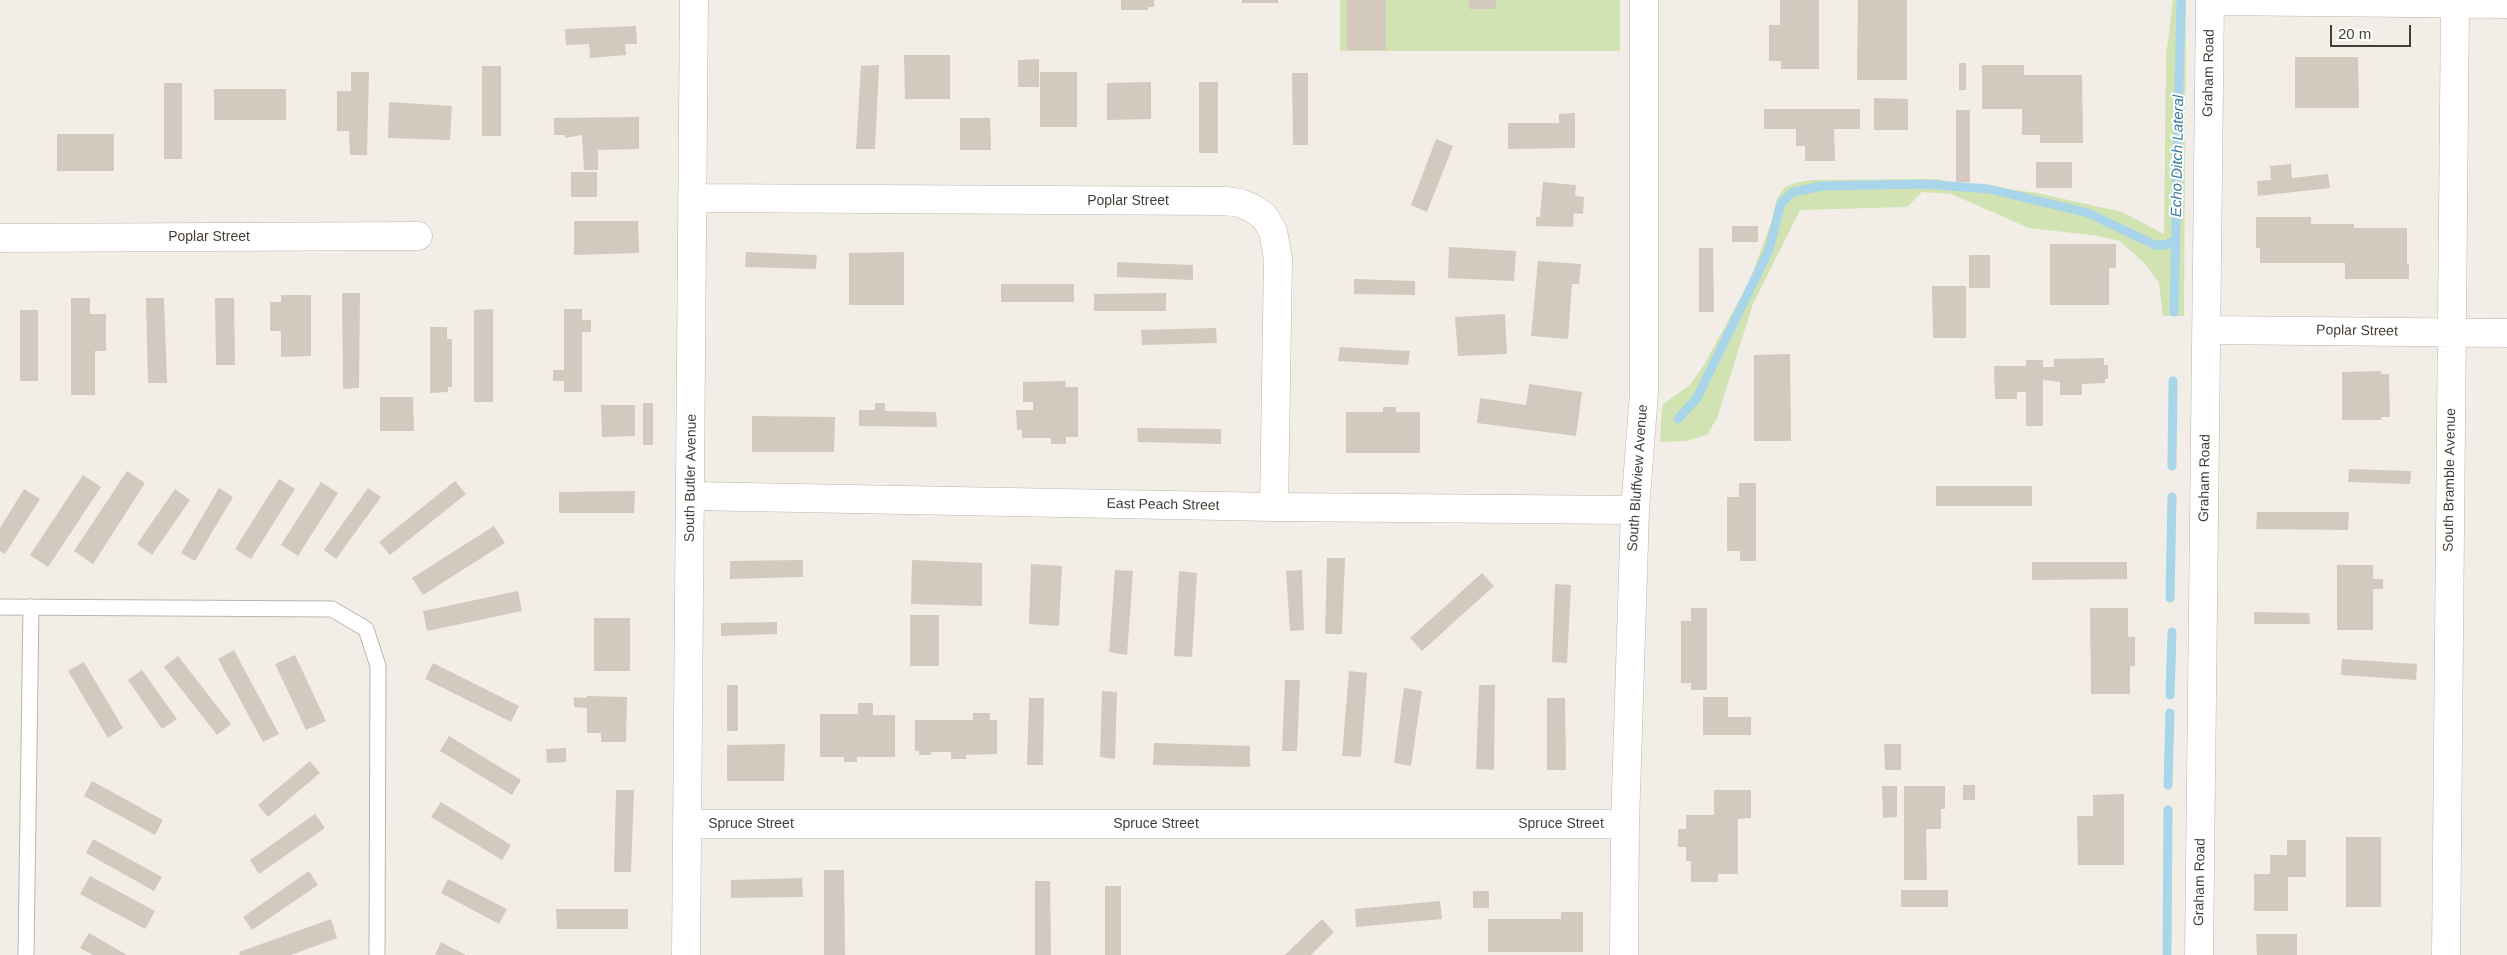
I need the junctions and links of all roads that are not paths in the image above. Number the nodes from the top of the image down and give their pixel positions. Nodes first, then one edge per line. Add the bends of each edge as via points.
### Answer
1 (694, 0) edge
2 (1644, 0) edge
3 (2210, 1) edge
4 (2455, 4) junction
5 (2507, 4) edge
6 (694, 198) junction
7 (418, 236) dead end
8 (0, 238) edge
9 (2207, 330) junction
10 (2452, 332) junction
11 (2507, 333) edge
12 (690, 496) junction
13 (1274, 507) junction
14 (1635, 510) junction
15 (0, 607) edge
16 (31, 607) junction
17 (687, 824) junction
18 (1624, 824) junction
19 (26, 955) edge
20 (377, 955) edge
21 (686, 955) edge
22 (1624, 955) edge
23 (2200, 955) edge
24 (2446, 955) edge

1 - 6 street, South Butler Avenue
2 - 14 street, South Bluffview Avenue via 1644,393
3 - 4 street
3 - 9 street, Graham Road
4 - 5 street
4 - 10 street, South Bramble Avenue
6 - 12 street, South Butler Avenue
6 - 13 street, Poplar Street via 1225,201 1252,208 1264,216 1273,231 1278,259
7 - 8 street, Poplar Street
9 - 10 street, Poplar Street
9 - 23 street, Graham Road
10 - 11 street, Poplar Street
10 - 24 street, South Bramble Avenue
12 - 13 street, East Peach Street
12 - 17 street, South Butler Avenue
13 - 14 street, East Peach Street
14 - 18 street, South Bluffview Avenue
15 - 16 lane
16 - 19 lane
16 - 20 lane via 332,609 366,629 378,666
17 - 18 street, Spruce Street
17 - 21 street, South Butler Avenue
18 - 22 street, South Bluffview Avenue

